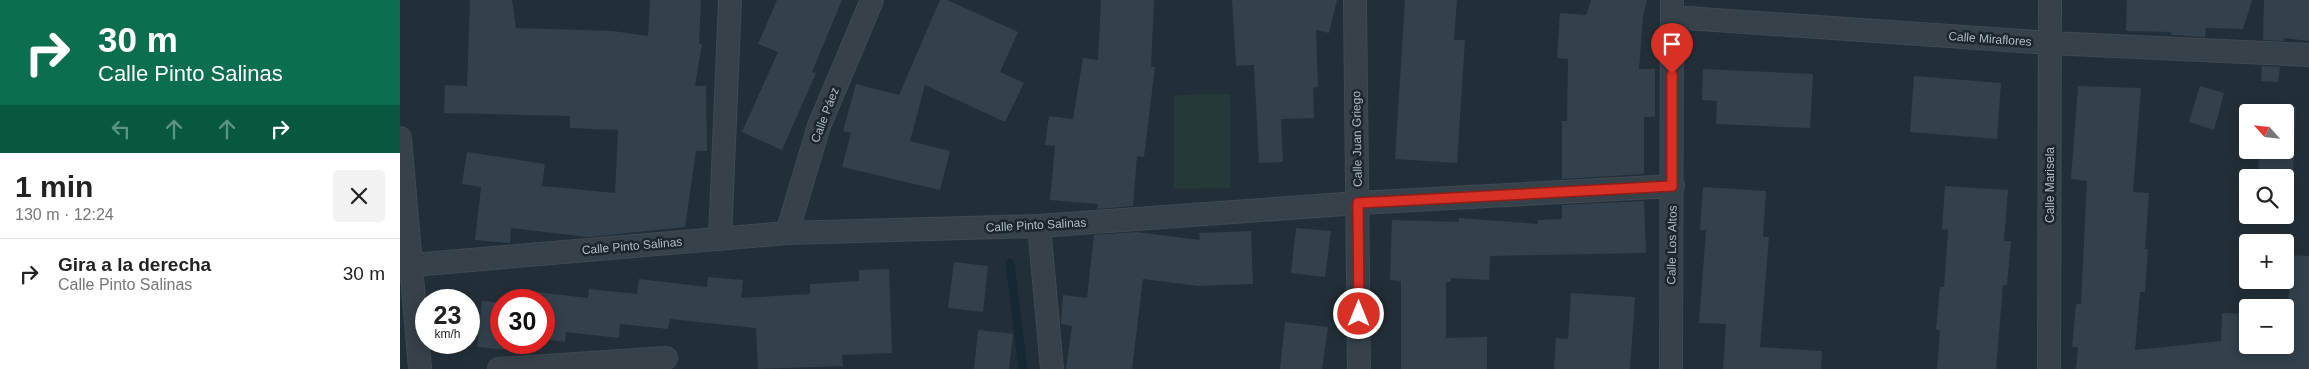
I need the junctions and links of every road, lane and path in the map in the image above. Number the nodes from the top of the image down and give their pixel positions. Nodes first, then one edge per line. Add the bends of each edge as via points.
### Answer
1 (730, 0) edge
2 (872, 0) edge
3 (1355, 0) edge
4 (2050, 0) edge
5 (1672, 9) edge
6 (2050, 42) junction
7 (2309, 55) edge
8 (400, 138) edge
9 (1672, 186) junction
10 (1358, 203) junction
11 (1039, 226) junction
12 (788, 233) junction
13 (720, 239) junction
14 (405, 265) edge
15 (666, 358) dead end
16 (420, 369) edge
17 (499, 369) edge
18 (1052, 369) edge
19 (1359, 369) edge
20 (1671, 369) edge
21 (2049, 369) edge

1 - 13 street
2 - 12 street, Calle Páez via 819,126
3 - 10 street, Calle Juan Griego
4 - 6 street, Calle Marisela
5 - 6 street, Calle Miraflores
5 - 9 street, Calle Los Altos
6 - 7 street, Calle Miraflores
6 - 21 street, Calle Marisela
8 - 14 street
9 - 10 street, Calle Pinto Salinas
9 - 20 street, Calle Los Altos
10 - 11 street, Calle Pinto Salinas
10 - 19 street, Calle Juan Griego
11 - 12 street, Calle Pinto Salinas
11 - 18 street
12 - 13 street, Calle Pinto Salinas
13 - 14 street, Calle Pinto Salinas
14 - 16 street
15 - 17 street

